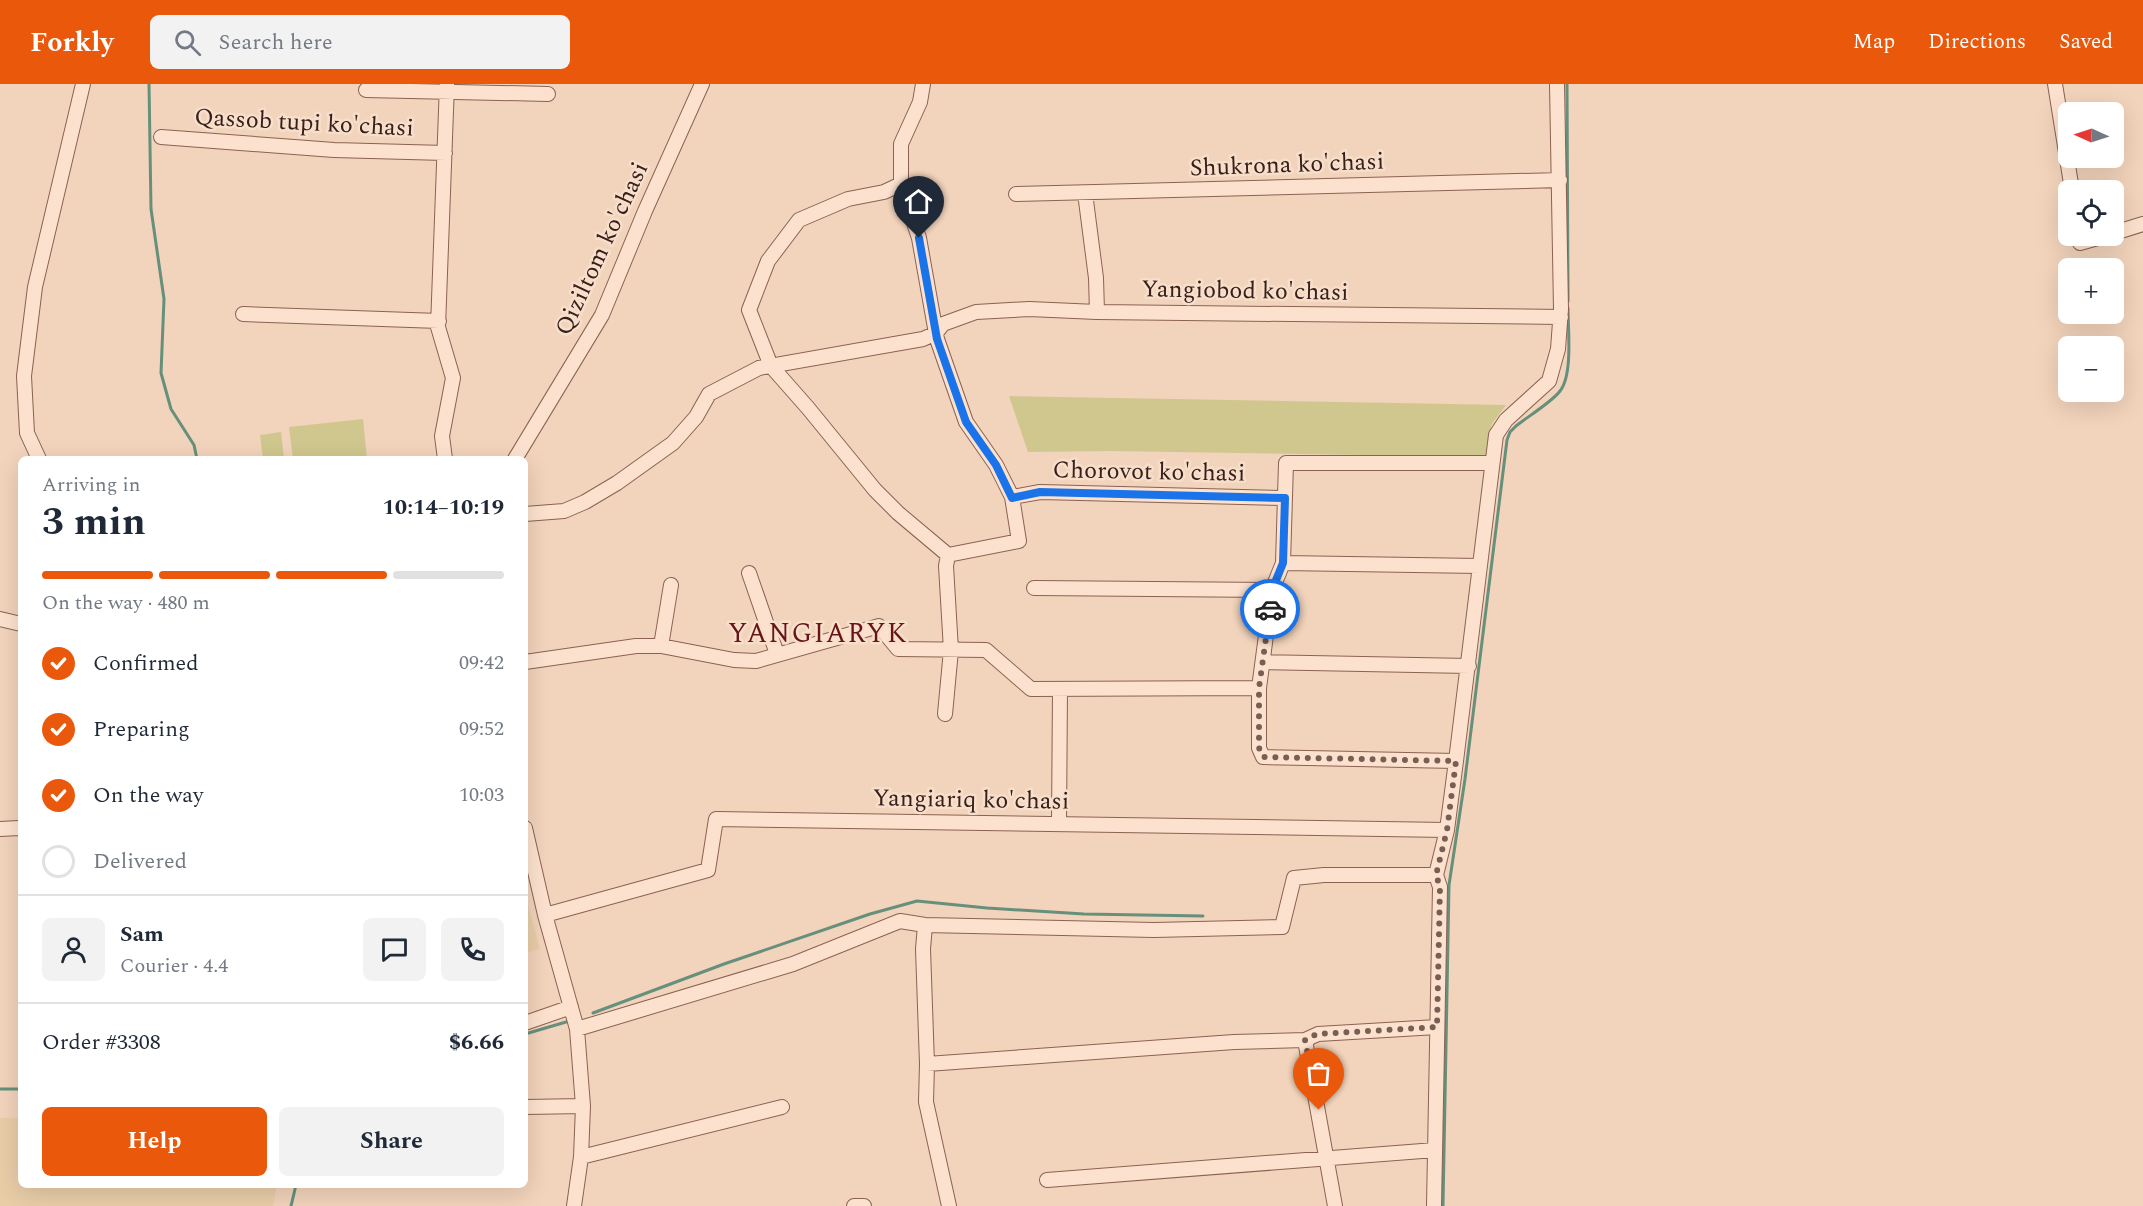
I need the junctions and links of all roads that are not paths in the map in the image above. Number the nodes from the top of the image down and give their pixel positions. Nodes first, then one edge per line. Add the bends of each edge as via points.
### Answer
1 (83, 84) edge
2 (702, 84) edge
3 (922, 84) edge
4 (1557, 84) edge
5 (2055, 84) edge
6 (447, 87) edge
7 (366, 90) dead end
8 (548, 94) dead end
9 (161, 137) dead end
10 (445, 153) junction
11 (1560, 180) junction
12 (2070, 180) edge
13 (901, 184) junction
14 (1085, 193) junction
15 (1016, 194) dead end
16 (2143, 224) edge
17 (2124, 230) edge
18 (1097, 312) junction
19 (243, 314) dead end
20 (1561, 317) junction
21 (438, 321) junction
22 (936, 333) junction
23 (771, 366) junction
24 (38, 456) edge
25 (445, 456) edge
26 (517, 456) edge
27 (1492, 463) junction
28 (1012, 498) junction
29 (1285, 498) junction
30 (528, 514) edge
31 (948, 555) junction
32 (1283, 563) junction
33 (1480, 566) junction
34 (749, 573) dead end
35 (671, 585) dead end
36 (1034, 588) dead end
37 (1272, 590) junction
38 (0, 619) edge
39 (18, 623) edge
40 (661, 646) junction
41 (951, 650) junction
42 (777, 654) junction
43 (528, 662) edge
44 (1263, 662) junction
45 (1469, 666) junction
46 (1259, 688) junction
47 (1060, 689) junction
48 (945, 714) dead end
49 (1456, 761) junction
50 (1059, 824) junction
51 (18, 828) edge
52 (0, 829) edge
53 (1447, 830) junction
54 (528, 841) edge
55 (1436, 875) junction
56 (545, 915) junction
57 (925, 925) junction
58 (572, 1007) junction
59 (528, 1022) edge
60 (1437, 1027) junction
61 (577, 1029) junction
62 (1305, 1040) junction
63 (927, 1064) junction
64 (583, 1106) junction
65 (528, 1107) edge
66 (782, 1107) dead end
67 (1435, 1150) junction
68 (581, 1157) junction
69 (1328, 1157) junction
70 (1047, 1180) dead end
71 (574, 1206) edge
72 (854, 1206) edge
73 (864, 1206) edge
74 (950, 1206) edge
75 (1335, 1206) edge
76 (1434, 1206) edge

1 - 24 street via 35,287 24,376 27,433
2 - 26 street, Qiziltom ko'chasi via 602,315
3 - 13 street via 920,102 901,144
4 - 11 street
5 - 12 street
6 - 7 street
6 - 8 street
6 - 10 street, Qassob tupi ko'chasi
9 - 10 street, Qassob tupi ko'chasi via 334,150
10 - 21 street, Qassob tupi ko'chasi
11 - 14 street, Shukrona ko'chasi
11 - 20 street
13 - 22 street via 919,238
13 - 23 street via 884,192 848,199 799,220 768,261 749,310
14 - 15 street, Shukrona ko'chasi
14 - 18 street
16 - 17 street
18 - 20 street, Yangiobod ko'chasi
18 - 22 street, Yangiobod ko'chasi via 976,312 943,324
19 - 21 street
20 - 27 street via 1549,381 1506,420 1496,435
21 - 25 street, Qassob tupi ko'chasi via 453,378 442,436
22 - 23 street via 923,339
22 - 28 street via 966,422 996,465
23 - 30 street via 759,368 709,394 696,417 673,443 617,483 564,511
23 - 31 street via 875,490
27 - 29 street via 1286,463
27 - 33 street
28 - 29 street, Chorovot ko'chasi via 1040,492
28 - 31 street via 1019,541
29 - 32 street
31 - 41 street
32 - 33 street
32 - 37 street
33 - 45 street
34 - 42 street
35 - 40 street
36 - 37 street
37 - 44 street
38 - 39 street
40 - 42 street via 734,660 756,661
40 - 43 street
41 - 42 street via 898,649 879,626
41 - 47 street via 986,650 1031,689
41 - 48 street
44 - 45 street
44 - 46 street
45 - 49 street
46 - 47 street
46 - 49 street via 1259,748 1263,757
47 - 50 street
49 - 53 street
50 - 53 street, Yangiariq ko'chasi
50 - 56 street, Yangiariq ko'chasi via 716,819 708,870
51 - 52 street
53 - 55 street
54 - 56 street
55 - 57 street via 1324,874 1294,878 1282,927 1154,930
55 - 60 street via 1440,887
56 - 58 street
57 - 61 street via 900,921 793,964
57 - 63 street
58 - 59 street
58 - 61 street
60 - 62 street via 1317,1034
60 - 67 street
61 - 64 street
62 - 63 street
62 - 69 street
63 - 74 street via 926,1102
64 - 65 street
64 - 68 street
66 - 68 street
67 - 69 street
67 - 76 street
68 - 71 street
69 - 70 street
69 - 75 street
72 - 73 street

